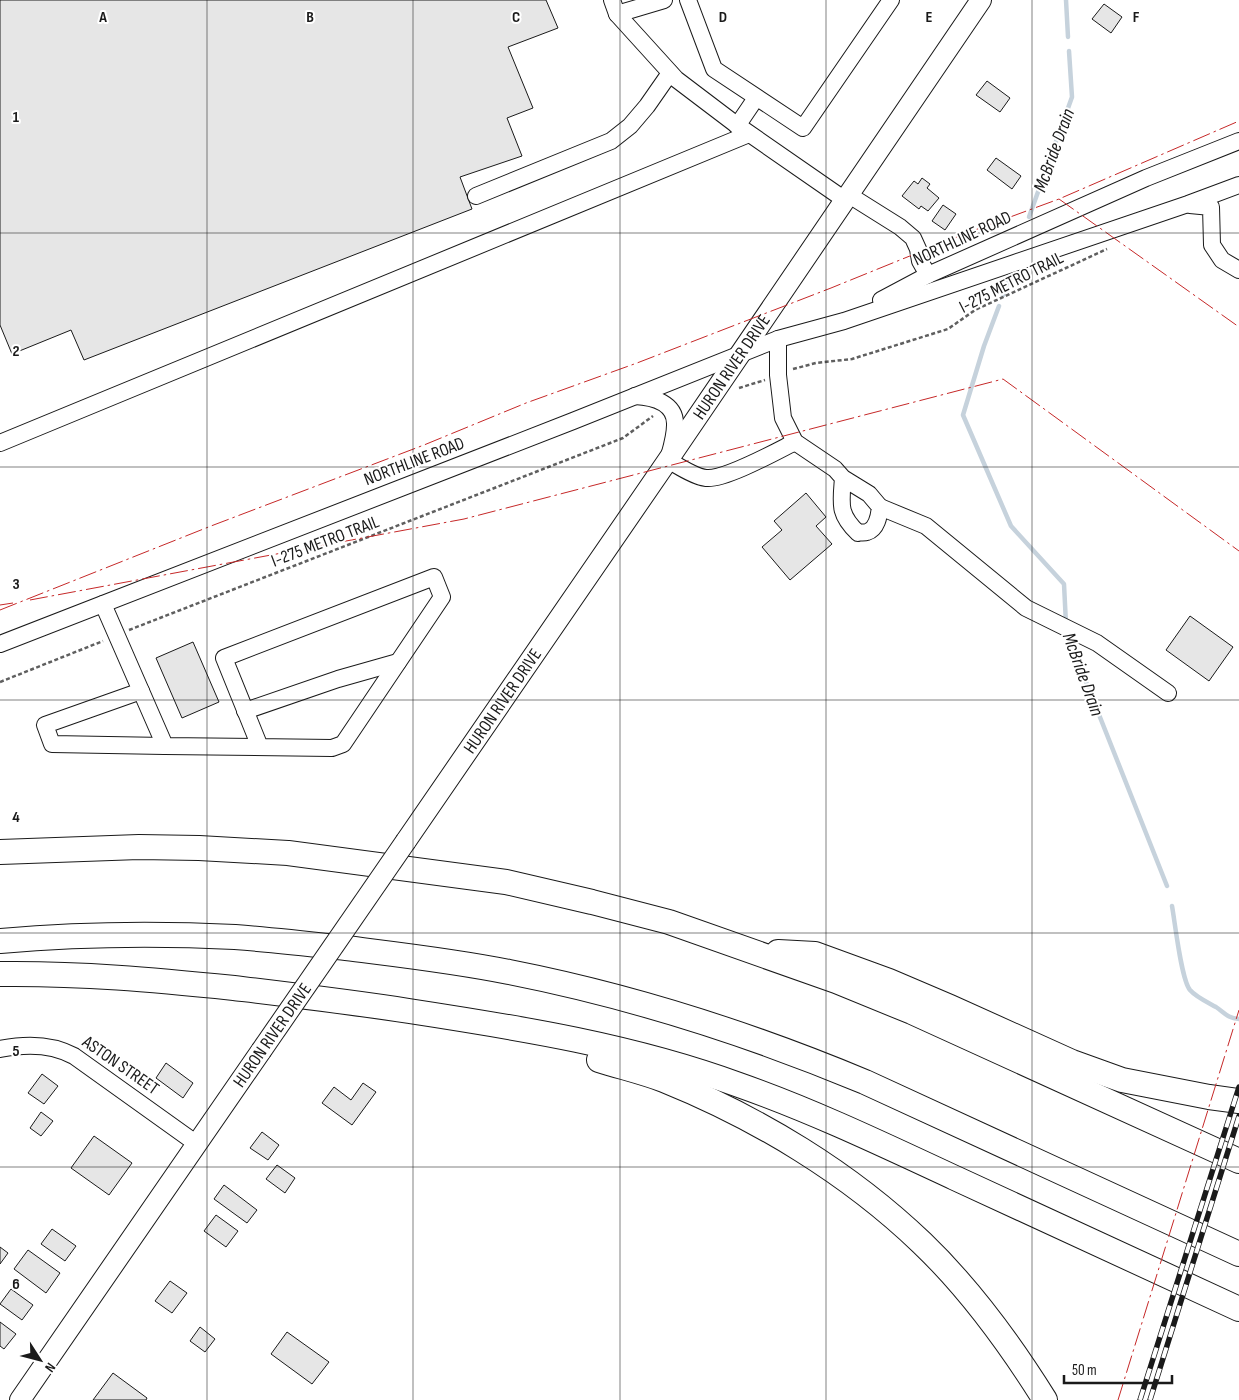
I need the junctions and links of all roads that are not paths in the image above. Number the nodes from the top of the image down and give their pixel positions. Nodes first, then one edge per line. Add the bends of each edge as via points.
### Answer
1 (664, 0) edge
2 (688, 0) edge
3 (891, 0) edge
4 (981, 0) edge
5 (614, 7) edge
6 (670, 72) junction
7 (756, 98) junction
8 (743, 130) junction
9 (1239, 142) edge
10 (1239, 185) edge
11 (476, 196) dead end
12 (847, 197) junction
13 (1188, 204) junction
14 (1239, 270) edge
15 (928, 275) junction
16 (844, 321) junction
17 (778, 339) junction
18 (740, 354) junction
19 (633, 396) junction
20 (0, 442) edge
21 (795, 442) junction
22 (668, 460) junction
23 (843, 478) junction
24 (880, 507) junction
25 (103, 604) junction
26 (0, 644) edge
27 (398, 662) junction
28 (141, 691) junction
29 (1168, 693) dead end
30 (245, 711) junction
31 (165, 746) junction
32 (260, 747) junction
33 (0, 852) edge
34 (0, 941) edge
35 (752, 951) junction
36 (0, 974) edge
37 (419, 1013) junction
38 (6, 1048) edge
39 (1239, 1100) edge
40 (197, 1144) junction
41 (1239, 1161) edge
42 (1239, 1254) edge
43 (1239, 1309) edge
44 (20, 1400) edge
45 (1045, 1400) edge

1 - 5 street
2 - 7 street via 714,69
3 - 7 street via 802,128
4 - 12 main road, HURON RIVER DRIVE
5 - 6 street
6 - 8 street
6 - 11 street via 630,126 611,141
7 - 8 street
8 - 12 street
8 - 20 street
9 - 15 street, NORTHLINE ROAD via 1146,178
10 - 13 street, NORTHLINE ROAD
12 - 15 street via 913,238
12 - 18 main road, HURON RIVER DRIVE
13 - 14 street via 1211,207 1212,246 1222,260
13 - 16 street, NORTHLINE ROAD
15 - 16 street, NORTHLINE ROAD
16 - 17 street, NORTHLINE ROAD
17 - 18 street, NORTHLINE ROAD
17 - 21 street via 783,418
18 - 19 street, NORTHLINE ROAD
18 - 22 main road, HURON RIVER DRIVE
19 - 22 street via 655,398 670,408 675,425
19 - 25 street, NORTHLINE ROAD
21 - 22 street via 726,475 707,478
21 - 23 street
22 - 40 main road, HURON RIVER DRIVE, bridge
23 - 24 street via 869,494
23 - 24 street via 842,510 847,523 858,532 867,532 875,526
24 - 29 street via 926,526 1026,608 1097,643
25 - 26 street, NORTHLINE ROAD
25 - 28 street
27 - 30 street
27 - 30 street via 442,597 434,577 224,658
27 - 32 street via 343,744 332,748
28 - 31 street
28 - 31 street via 45,725 52,744
30 - 32 street
31 - 32 street
33 - 35 highway via 138,847 288,853 506,882 669,922
34 - 42 highway via 179,935 281,941 427,958 600,992 767,1043 865,1082
35 - 39 highway via 815,954 889,981 1072,1062 1122,1080
35 - 41 highway via 912,1012
36 - 37 highway via 166,981 352,1002
37 - 43 highway via 528,1030 621,1050 739,1085 820,1117
37 - 45 highway via 452,1027 556,1048 663,1080 733,1111 794,1145 861,1190 922,1243 990,1320
38 - 40 street, ASTON STREET via 42,1046 74,1056
40 - 44 main road, HURON RIVER DRIVE

